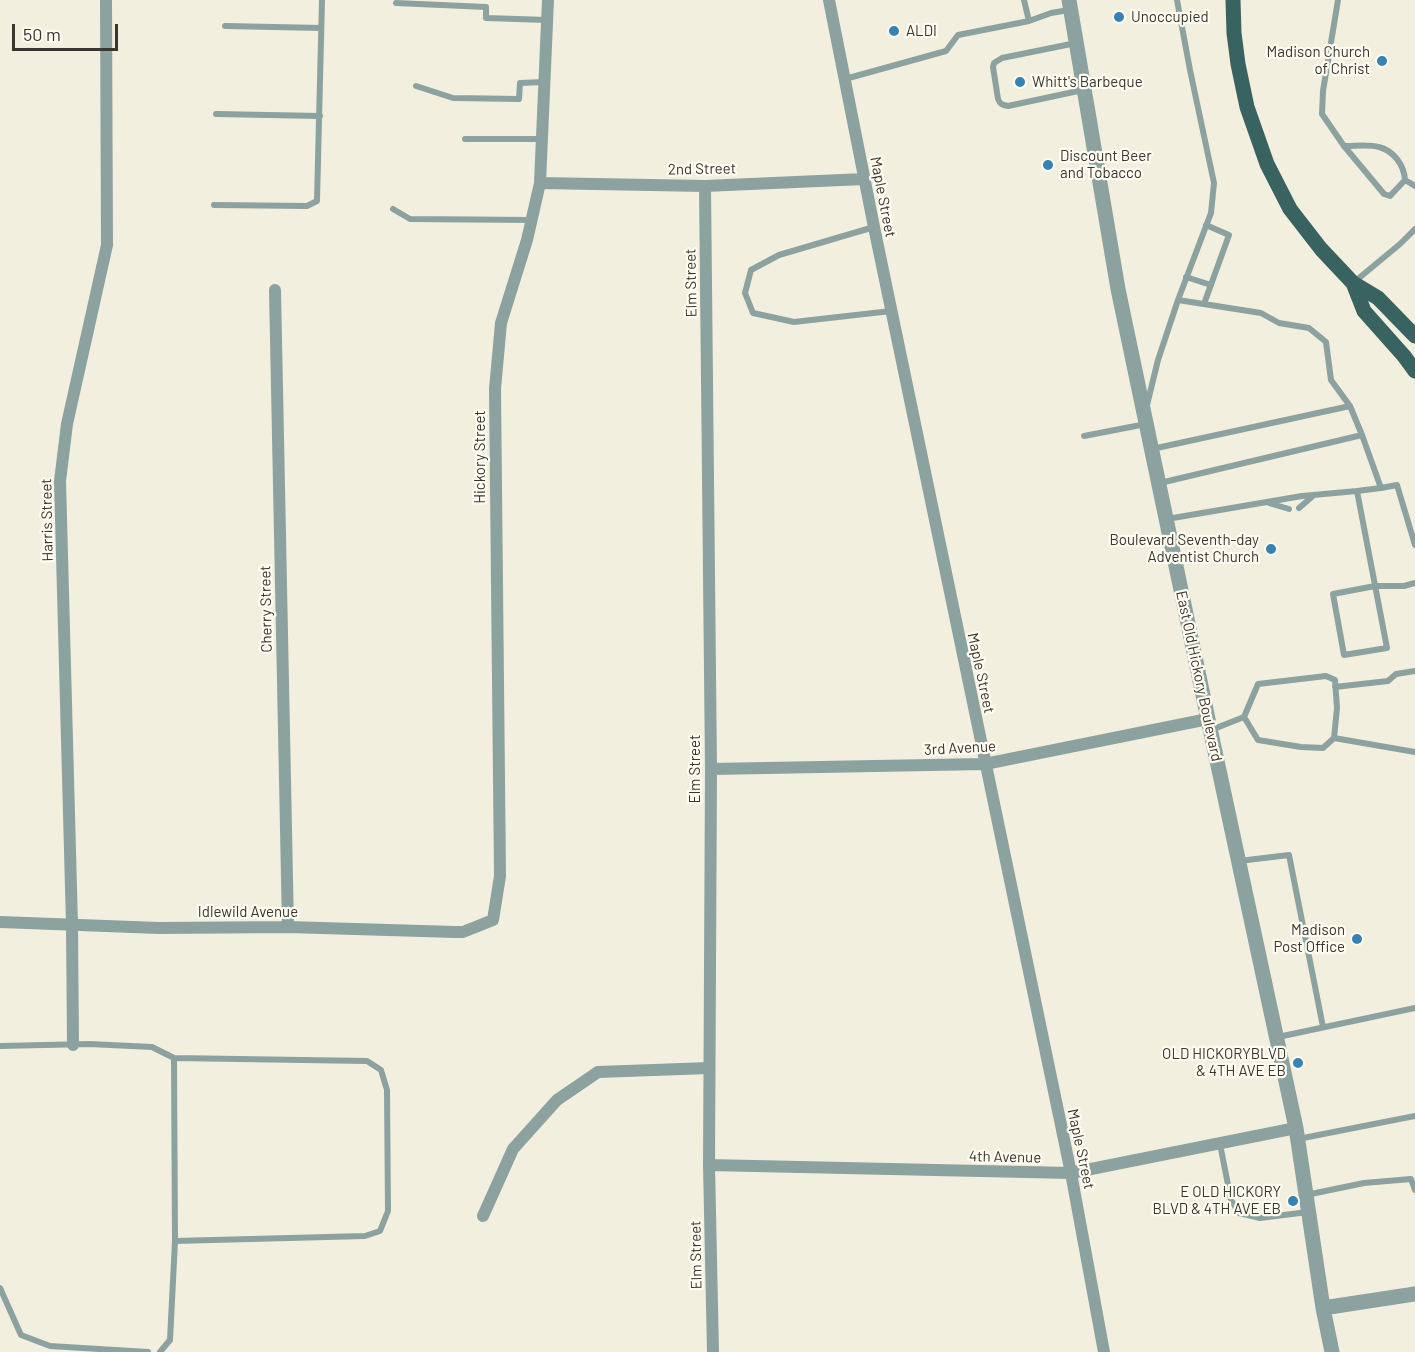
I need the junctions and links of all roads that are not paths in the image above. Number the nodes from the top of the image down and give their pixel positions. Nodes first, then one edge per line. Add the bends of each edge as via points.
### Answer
1 (106, 0) edge
2 (322, 0) edge
3 (548, 0) edge
4 (829, 0) edge
5 (1024, 0) edge
6 (1177, 0) edge
7 (1233, 0) edge
8 (1338, 0) edge
9 (396, 3) dead end
10 (1070, 5) edge
11 (547, 20) junction
12 (1029, 21) junction
13 (225, 26) dead end
14 (321, 28) junction
15 (1076, 43) junction
16 (844, 80) junction
17 (544, 82) junction
18 (416, 86) dead end
19 (1084, 90) junction
20 (216, 114) dead end
21 (320, 116) junction
22 (465, 139) dead end
23 (542, 139) junction
24 (1344, 146) junction
25 (864, 179) junction
26 (1405, 180) junction
27 (540, 183) junction
28 (705, 186) junction
29 (1415, 186) edge
30 (214, 205) dead end
31 (393, 209) dead end
32 (532, 220) junction
33 (1206, 225) junction
34 (874, 227) junction
35 (1415, 229) edge
36 (1186, 278) junction
37 (1353, 283) junction
38 (1211, 285) junction
39 (275, 290) dead end
40 (1178, 300) junction
41 (1204, 304) junction
42 (891, 311) junction
43 (1415, 336) edge
44 (1415, 371) edge
45 (1350, 406) junction
46 (1146, 419) junction
47 (1362, 435) junction
48 (1084, 436) dead end
49 (1152, 449) junction
50 (1159, 483) junction
51 (1381, 488) junction
52 (1357, 491) junction
53 (1315, 495) junction
54 (1266, 502) junction
55 (1299, 508) dead end
56 (1289, 509) dead end
57 (1167, 519) junction
58 (1415, 545) edge
59 (1415, 583) edge
60 (1376, 586) junction
61 (1415, 671) edge
62 (1335, 687) junction
63 (1244, 717) junction
64 (1209, 724) junction
65 (1334, 738) junction
66 (1415, 752) edge
67 (985, 764) junction
68 (711, 769) junction
69 (1239, 861) junction
70 (493, 920) joint
71 (0, 922) edge
72 (72, 925) junction
73 (288, 927) junction
74 (1415, 1008) edge
75 (1323, 1027) junction
76 (1277, 1037) junction
77 (74, 1045) junction
78 (0, 1046) edge
79 (174, 1058) junction
80 (709, 1068) junction
81 (1415, 1116) edge
82 (1297, 1134) junction
83 (1220, 1143) junction
84 (709, 1165) junction
85 (1071, 1173) junction
86 (1415, 1190) edge
87 (1306, 1195) junction
88 (1309, 1212) junction
89 (483, 1216) dead end
90 (175, 1241) junction
91 (0, 1288) edge
92 (1415, 1294) edge
93 (1323, 1308) junction
94 (148, 1352) edge
95 (160, 1352) edge
96 (713, 1352) edge
97 (1104, 1352) edge
98 (1332, 1352) edge

1 - 72 street, Harris Street via 107,245 67,424 60,481
2 - 14 lane
3 - 11 street, Hickory Street
4 - 16 street, Maple Street
5 - 12 lane
6 - 33 lane via 1214,183
7 - 37 main road via 1238,64 1266,164 1290,209
8 - 24 lane via 1322,114
9 - 11 lane via 486,7 486,18
10 - 12 lane
10 - 15 street, East Old Hickory Boulevard
11 - 17 street, Hickory Street
12 - 16 lane via 958,35 946,51
13 - 14 lane
14 - 21 lane
15 - 19 street, East Old Hickory Boulevard
15 - 19 lane via 997,60 993,67 998,99 1008,106
16 - 25 street, Maple Street
17 - 18 lane via 520,83 519,99 453,98
17 - 23 street, Hickory Street
19 - 46 street, East Old Hickory Boulevard via 1118,289
20 - 21 lane
21 - 30 lane via 316,201 307,206
22 - 23 lane
23 - 27 street, Hickory Street
24 - 26 lane via 1378,146 1388,151 1403,168
24 - 26 lane via 1384,194 1390,196
25 - 28 street, 2nd Street
25 - 34 street, Maple Street
26 - 29 lane
27 - 28 street, 2nd Street
27 - 32 street, Hickory Street
28 - 68 street, Elm Street
31 - 32 lane via 410,219
32 - 70 street, Hickory Street via 501,323 495,389 500,876
33 - 36 lane
33 - 38 lane via 1229,235
34 - 42 street, Maple Street
34 - 42 lane via 779,255 751,270 745,293 753,313 794,322
35 - 37 lane
36 - 38 lane
36 - 40 lane
37 - 43 main road via 1378,298
37 - 44 main road via 1364,311
38 - 41 lane
39 - 73 street, Cherry Street
40 - 41 lane
40 - 46 lane via 1158,360
41 - 45 lane via 1261,313 1279,323 1309,328 1326,342 1331,380
42 - 67 street, Maple Street
45 - 47 lane
45 - 49 lane
46 - 48 lane
46 - 49 street, East Old Hickory Boulevard
47 - 50 lane
47 - 51 lane
49 - 50 street, East Old Hickory Boulevard
50 - 57 street, East Old Hickory Boulevard
51 - 52 lane
51 - 58 lane via 1397,485
52 - 53 lane
52 - 60 lane
53 - 54 lane
53 - 55 lane
54 - 56 lane
54 - 57 lane
57 - 64 street, East Old Hickory Boulevard
59 - 60 lane
60 - 60 lane via 1333,594 1344,655 1387,648
61 - 62 lane via 1396,674 1388,681
62 - 63 lane via 1335,680 1326,676 1258,684
62 - 65 lane
63 - 64 lane
63 - 65 lane via 1258,740 1323,748
64 - 67 street, 3rd Avenue
64 - 69 street, East Old Hickory Boulevard
65 - 66 lane
67 - 68 street, 3rd Avenue
67 - 85 street, Maple Street
68 - 80 street, Elm Street
69 - 75 lane via 1289,855
69 - 76 street, East Old Hickory Boulevard
70 - 73 street, Idlewild Avenue via 463,932
71 - 72 street, Idlewild Avenue
72 - 73 street, Idlewild Avenue
72 - 77 street, Harris Street
74 - 75 lane
75 - 76 lane
76 - 82 street, East Old Hickory Boulevard
77 - 78 lane
77 - 79 lane via 152,1047
79 - 90 lane
79 - 90 lane via 367,1061 381,1070 387,1090 388,1211 380,1231 365,1236
80 - 84 street, Elm Street
80 - 89 street via 598,1072 557,1100 513,1149
81 - 82 lane
82 - 83 street, 4th Avenue
82 - 87 street, East Old Hickory Boulevard
83 - 85 street, 4th Avenue
83 - 88 lane via 1231,1200 1239,1214 1260,1218
84 - 85 street, 4th Avenue
84 - 96 street, Elm Street
85 - 97 street, Maple Street
86 - 87 lane via 1411,1179 1364,1183
87 - 88 street, East Old Hickory Boulevard
88 - 93 street, East Old Hickory Boulevard
90 - 95 lane via 170,1340
91 - 94 lane via 21,1335 50,1346
92 - 93 street
93 - 98 street, East Old Hickory Boulevard

